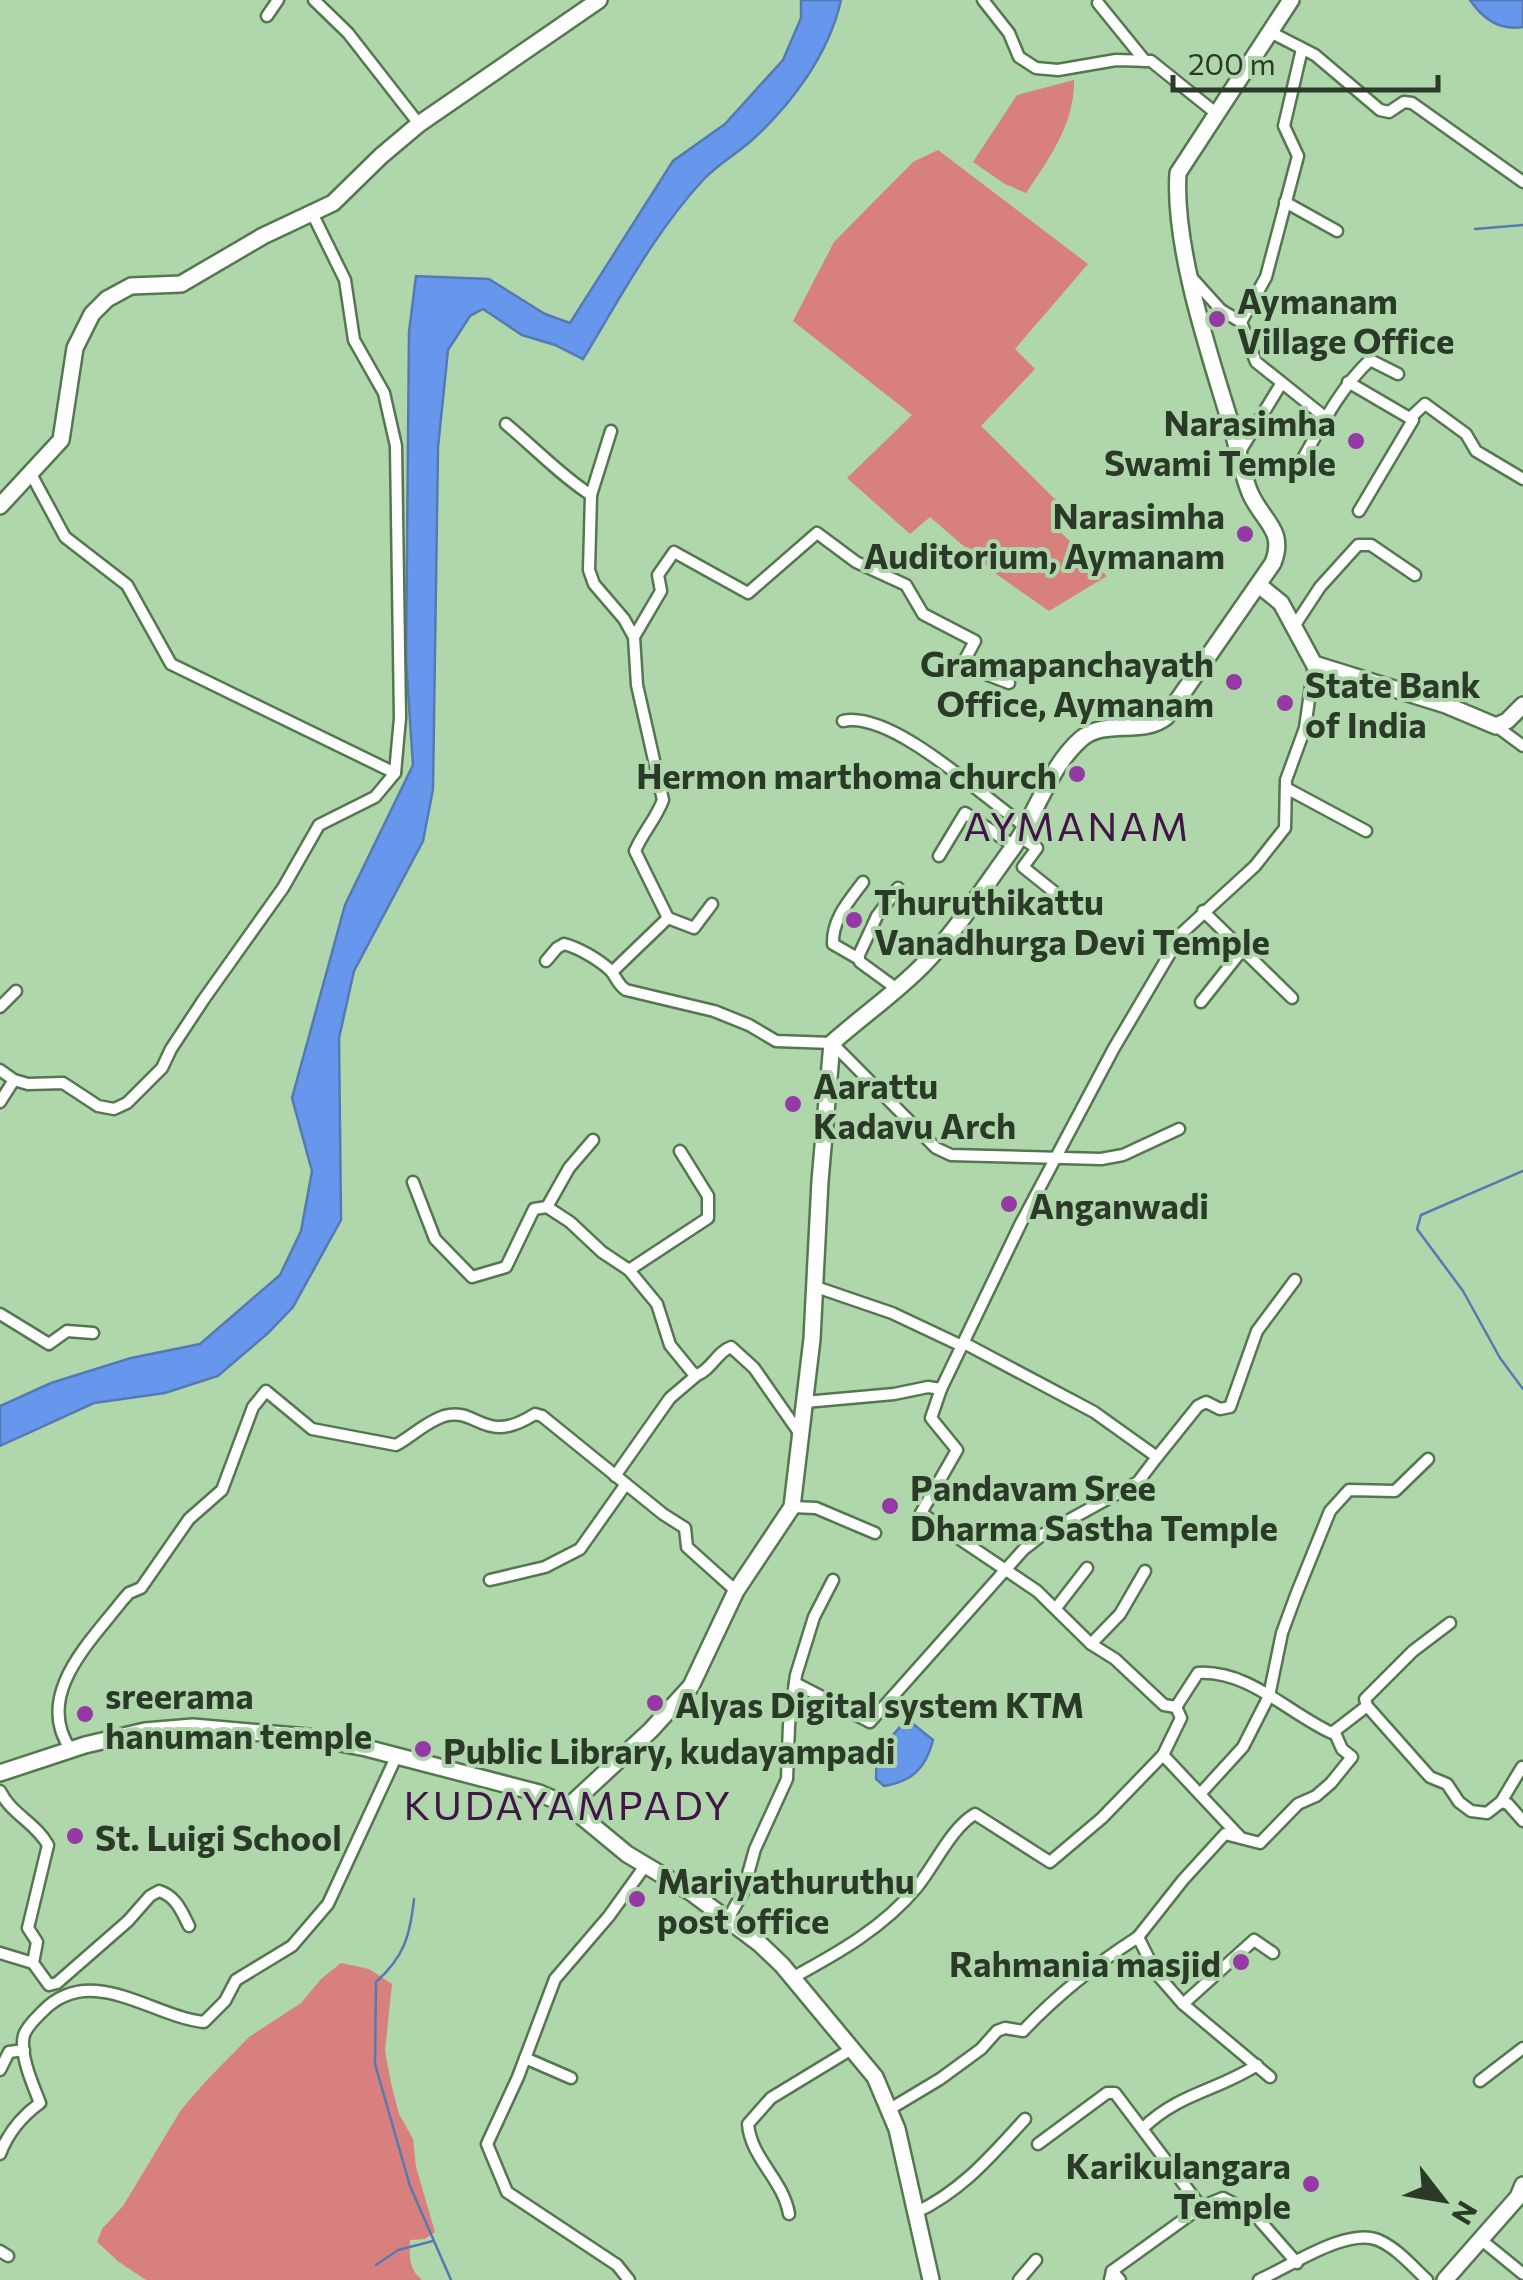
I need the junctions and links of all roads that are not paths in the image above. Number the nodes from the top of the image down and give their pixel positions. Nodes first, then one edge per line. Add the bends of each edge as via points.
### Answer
1 (278, 0) edge
2 (314, 0) edge
3 (598, 0) edge
4 (983, 0) edge
5 (1291, 0) edge
6 (1098, 3) dead end
7 (267, 16) dead end
8 (1272, 33) junction
9 (1302, 49) junction
10 (1146, 60) junction
11 (1218, 114) junction
12 (420, 124) junction
13 (1523, 182) edge
14 (1285, 202) junction
15 (311, 212) junction
16 (1337, 231) dead end
17 (1192, 278) junction
18 (1241, 322) junction
19 (1398, 374) dead end
20 (1348, 382) junction
21 (1280, 384) junction
22 (1326, 418) junction
23 (1410, 418) junction
24 (506, 424) dead end
25 (610, 431) dead end
26 (1240, 453) junction
27 (1297, 469) dead end
28 (31, 474) junction
29 (1523, 479) edge
30 (591, 495) junction
31 (0, 506) edge
32 (1359, 512) dead end
33 (1416, 575) dead end
34 (1260, 586) junction
35 (1296, 625) junction
36 (634, 637) junction
37 (1314, 664) junction
38 (1008, 684) dead end
39 (1523, 705) edge
40 (843, 721) dead end
41 (1496, 726) junction
42 (1523, 746) edge
43 (395, 772) junction
44 (1286, 788) junction
45 (1366, 831) dead end
46 (1020, 836) junction
47 (939, 856) dead end
48 (863, 882) dead end
49 (898, 888) dead end
50 (712, 904) dead end
51 (1073, 907) dead end
52 (1203, 911) junction
53 (668, 918) junction
54 (1243, 949) junction
55 (859, 960) junction
56 (546, 961) dead end
57 (612, 972) junction
58 (897, 989) junction
59 (16, 991) dead end
60 (1292, 998) dead end
61 (1201, 1002) dead end
62 (0, 1007) edge
63 (832, 1043) junction
64 (0, 1070) edge
65 (14, 1080) junction
66 (0, 1102) edge
67 (1179, 1129) dead end
68 (593, 1140) dead end
69 (680, 1151) dead end
70 (1058, 1156) junction
71 (412, 1182) dead end
72 (547, 1207) junction
73 (629, 1270) junction
74 (1295, 1280) dead end
75 (816, 1287) junction
76 (0, 1314) edge
77 (93, 1333) dead end
78 (963, 1345) junction
79 (697, 1375) junction
80 (942, 1389) junction
81 (805, 1402) junction
82 (800, 1434) junction
83 (1157, 1457) junction
84 (1428, 1459) dead end
85 (615, 1476) junction
86 (626, 1484) junction
87 (792, 1507) junction
88 (875, 1533) dead end
89 (1087, 1568) dead end
90 (1006, 1570) junction
91 (1146, 1572) dead end
92 (490, 1580) dead end
93 (833, 1580) dead end
94 (736, 1591) junction
95 (1056, 1608) junction
96 (1450, 1622) dead end
97 (1091, 1644) junction
98 (795, 1683) junction
99 (1269, 1696) junction
100 (1367, 1706) junction
101 (1176, 1707) junction
102 (1334, 1731) junction
103 (71, 1750) junction
104 (396, 1755) junction
105 (1164, 1755) junction
106 (1522, 1767) edge
107 (0, 1773) edge
108 (0, 1791) edge
109 (1201, 1792) junction
110 (1501, 1802) junction
111 (569, 1806) junction
112 (1523, 1821) edge
113 (1241, 1838) junction
114 (645, 1866) junction
115 (728, 1918) junction
116 (189, 1926) dead end
117 (1138, 1937) junction
118 (0, 1953) edge
119 (1272, 1953) dead end
120 (33, 1962) junction
121 (792, 1978) junction
122 (49, 1985) junction
123 (53, 2001) junction
124 (1183, 2004) junction
125 (1523, 2048) edge
126 (24, 2050) junction
127 (850, 2050) junction
128 (526, 2058) junction
129 (1258, 2065) junction
130 (0, 2070) edge
131 (1270, 2077) dead end
132 (571, 2078) dead end
133 (1480, 2081) dead end
134 (890, 2110) junction
135 (1024, 2119) dead end
136 (1143, 2128) junction
137 (1038, 2144) dead end
138 (0, 2154) edge
139 (1523, 2185) edge
140 (1202, 2207) junction
141 (916, 2213) junction
142 (788, 2214) dead end
143 (1478, 2238) junction
144 (1036, 2260) dead end
145 (1297, 2263) junction
146 (1523, 2274) edge
147 (1114, 2277) edge
148 (629, 2280) edge
149 (932, 2280) edge
150 (1019, 2280) edge
151 (1259, 2280) edge
152 (1427, 2280) edge
153 (1445, 2280) edge

1 - 7 street
2 - 12 street
3 - 12 main road
4 - 10 street via 1010,33 1019,57 1036,68
5 - 8 main road
6 - 10 street
8 - 9 street
8 - 11 main road
9 - 13 street via 1380,110 1412,103
9 - 14 street via 1284,126 1298,156
10 - 11 street
11 - 17 main road via 1178,174 1176,205
12 - 15 main road via 333,204
14 - 16 street
14 - 18 street via 1266,277
15 - 28 main road via 181,284 131,286 92,314 70,362 61,440
15 - 43 street via 345,280 354,340 384,393 396,446
17 - 18 street
17 - 26 main road
18 - 21 street via 1253,358
19 - 20 street via 1370,360
20 - 22 street
20 - 23 street
21 - 22 street
21 - 26 street
22 - 27 street
23 - 29 street via 1425,404 1466,434 1476,451
23 - 32 street
24 - 30 street
25 - 30 street
26 - 34 main road via 1250,493 1277,534 1278,552
28 - 31 main road
28 - 43 street via 66,536 127,584 171,664
30 - 36 street via 589,570
33 - 35 street via 1372,545 1358,545
34 - 35 main road
34 - 46 main road via 1166,718 1156,725 1106,728 1066,754
35 - 37 main road
36 - 38 street via 674,552 748,593 816,533 856,562 906,585 923,614 974,641 962,665
36 - 53 street via 637,685 663,800 635,851
37 - 41 main road
37 - 44 street via 1305,728
39 - 41 main road
40 - 46 street via 882,725 945,763
41 - 42 street
43 - 65 street via 375,797 319,825 162,1068 127,1103 98,1106 63,1083
44 - 45 street
44 - 52 street via 1286,828
46 - 47 street via 965,813
46 - 51 street via 1037,848 1024,867
46 - 58 main road via 937,950
48 - 55 street via 833,933 834,944
49 - 55 street via 877,916
50 - 53 street via 694,928
52 - 54 street
52 - 70 street via 1182,933
53 - 57 street
54 - 60 street
54 - 61 street
55 - 58 street
56 - 57 street via 564,944
57 - 63 street via 626,990 714,1012 776,1041
58 - 63 main road
59 - 62 street
63 - 70 street via 940,1151
63 - 75 main road
64 - 65 street
65 - 66 street
67 - 70 street via 1123,1154
68 - 72 street
69 - 73 street via 708,1196 708,1218
70 - 78 street
71 - 72 street via 436,1239 472,1277 506,1266 534,1209
72 - 73 street
73 - 79 street via 658,1304 670,1345
74 - 83 street via 1256,1331 1230,1407 1198,1406
75 - 78 street
75 - 81 main road
76 - 77 street via 49,1344 67,1330
78 - 80 street
78 - 83 street via 1094,1412
79 - 82 street via 732,1347
79 - 85 street via 670,1398
80 - 81 street
80 - 90 street via 930,1418 957,1450 922,1513
81 - 82 main road
82 - 87 main road
83 - 90 street via 1138,1482 1042,1535
84 - 99 street via 1395,1490 1349,1490 1330,1511 1282,1633
85 - 86 street
85 - 103 street via 535,1414 504,1428 446,1415 396,1446 312,1429 266,1391 253,1407 222,1490 69,1670 58,1713 60,1734
86 - 92 street via 580,1549 545,1567
86 - 94 street via 685,1528 687,1547
87 - 88 street via 816,1508
87 - 94 main road
89 - 95 street
90 - 95 street
90 - 98 street via 870,1722
91 - 97 street
93 - 98 street via 814,1617
94 - 111 main road via 691,1686
95 - 97 street
96 - 100 street via 1381,1682 1365,1699
97 - 101 street via 1164,1705
98 - 115 street via 788,1779
99 - 101 street via 1240,1680 1198,1673
99 - 102 street
99 - 109 street via 1243,1746
100 - 102 street
100 - 110 street via 1430,1777 1447,1784 1471,1811 1487,1813
101 - 105 street via 1181,1718
102 - 113 street via 1352,1757 1331,1783 1298,1804 1260,1843
103 - 104 main road via 192,1727 308,1737
103 - 107 main road
104 - 111 main road
104 - 123 street via 328,1904 292,1946 236,1980 204,2022 103,1992 72,1992
105 - 109 street
105 - 121 street via 1050,1862 981,1814 970,1816 898,1908
106 - 110 street
108 - 120 street via 48,1845 28,1928 37,1942
109 - 113 street
110 - 112 street
111 - 114 main road
113 - 117 street via 1225,1834
114 - 115 main road
114 - 128 street via 556,1979
115 - 121 main road
116 - 122 street via 178,1904 159,1892
117 - 124 street via 1156,1973
117 - 134 street via 1050,2002 1023,2032 997,2032
118 - 120 street
119 - 124 street via 1254,1940
120 - 122 street
121 - 127 main road
122 - 123 street
123 - 126 street via 24,2034
124 - 129 street
125 - 133 street
126 - 130 street via 9,2052
126 - 138 street via 40,2103
127 - 134 main road
127 - 142 street via 771,2098 748,2124 749,2140 786,2195
128 - 132 street
128 - 148 street via 487,2144 507,2192 618,2265
129 - 131 street
129 - 136 street via 1164,2108
134 - 141 main road
135 - 141 street via 962,2186
136 - 137 street via 1116,2093 1107,2093
136 - 140 street
139 - 143 main road
140 - 145 street via 1224,2198 1254,2214
140 - 147 street
141 - 149 main road
143 - 146 street
143 - 153 main road
144 - 150 street
145 - 151 street
145 - 152 street via 1340,2241 1372,2238 1394,2248

